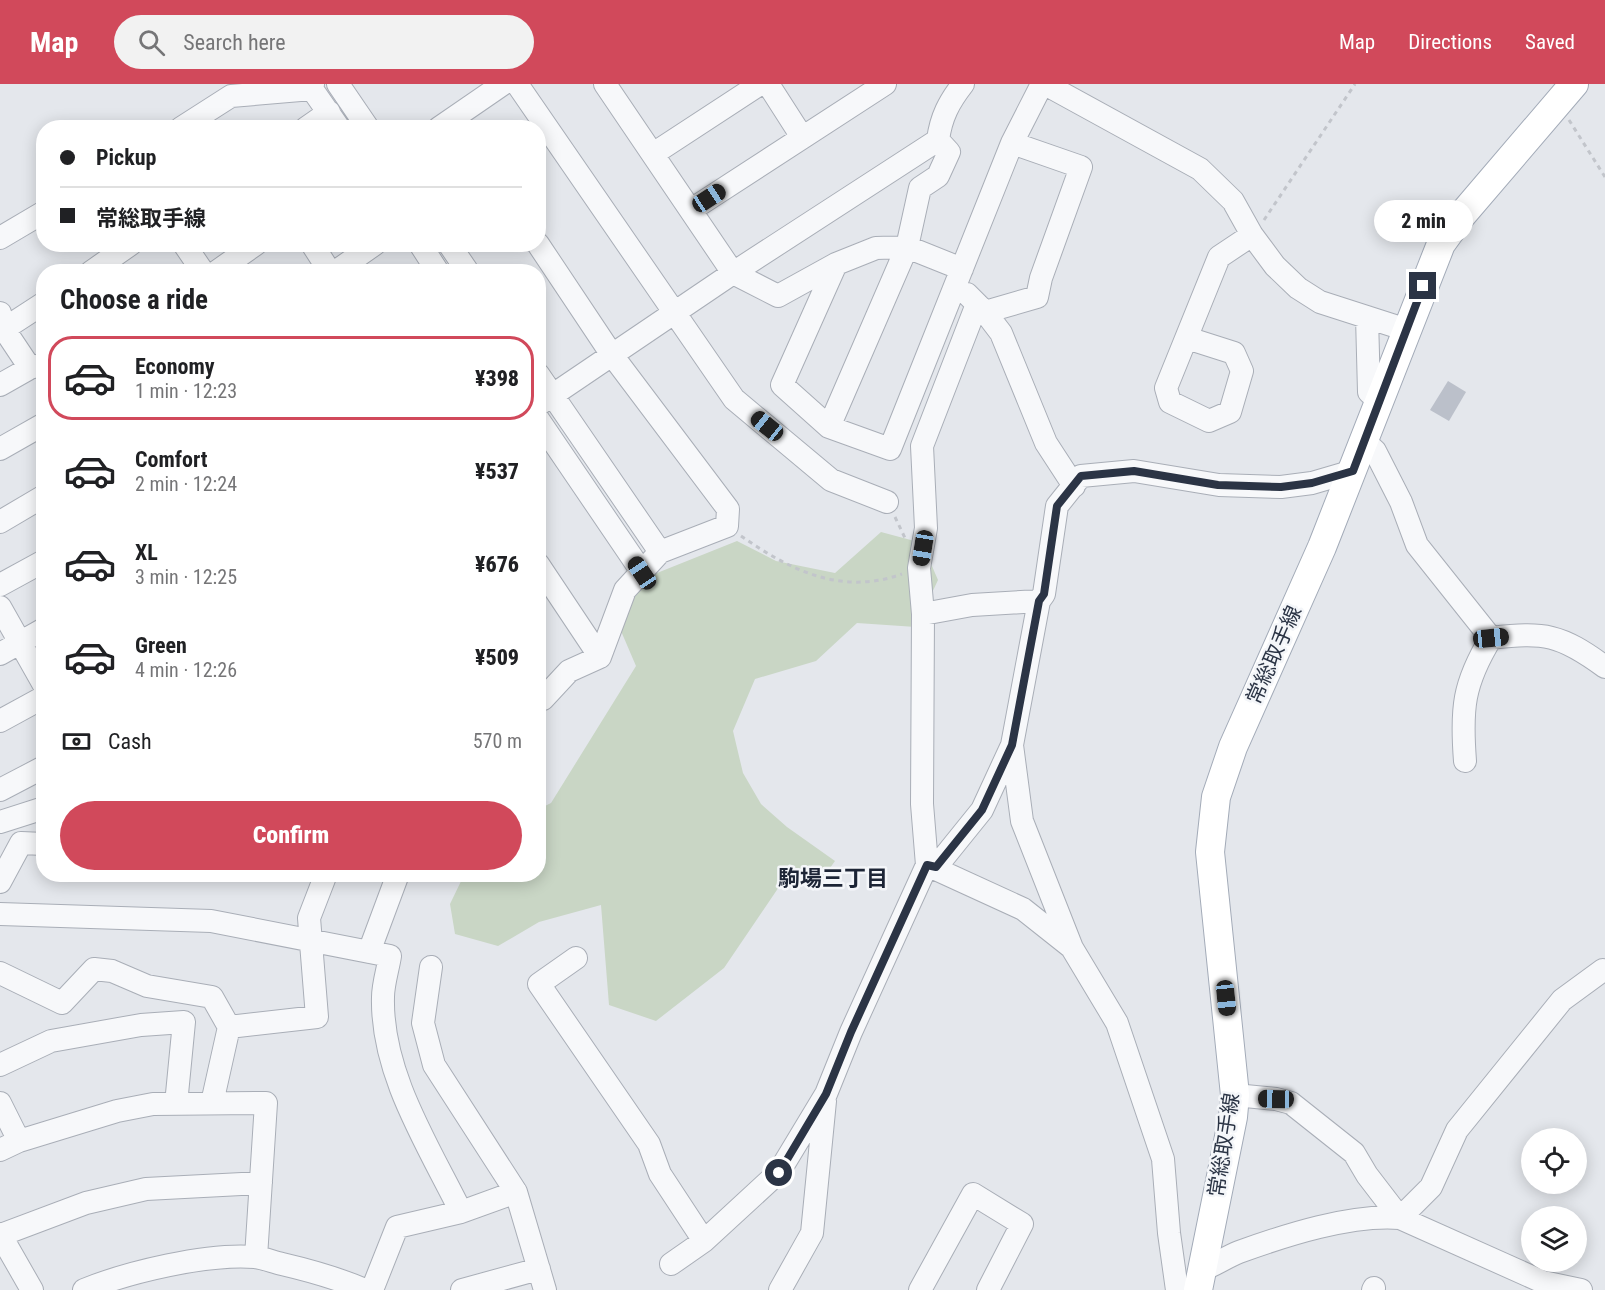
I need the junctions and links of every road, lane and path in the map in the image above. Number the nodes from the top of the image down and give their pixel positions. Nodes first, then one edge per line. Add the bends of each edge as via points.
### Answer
1 (338, 84) edge
2 (503, 84) edge
3 (517, 84) edge
4 (605, 84) edge
5 (760, 84) edge
6 (768, 84) edge
7 (885, 84) edge
8 (963, 84) edge
9 (1043, 84) edge
10 (1355, 84) edge
11 (312, 86) edge
12 (1566, 93) edge
13 (194, 120) edge
14 (334, 120) edge
15 (363, 120) edge
16 (455, 120) edge
17 (541, 120) edge
18 (546, 127) edge
19 (802, 137) junction
20 (938, 140) junction
21 (1012, 143) junction
22 (653, 154) junction
23 (1605, 177) edge
24 (691, 210) junction
25 (36, 217) edge
26 (1252, 235) junction
27 (0, 238) edge
28 (907, 247) junction
29 (120, 252) edge
30 (245, 252) edge
31 (364, 252) edge
32 (543, 252) edge
33 (102, 264) edge
34 (227, 264) edge
35 (346, 264) edge
36 (836, 264) junction
37 (733, 273) junction
38 (960, 276) junction
39 (36, 306) edge
40 (981, 308) junction
41 (674, 315) junction
42 (1367, 317) junction
43 (2, 321) edge
44 (1407, 330) junction
45 (1187, 338) dead end
46 (612, 355) junction
47 (36, 365) edge
48 (36, 367) edge
49 (0, 385) edge
50 (546, 400) edge
51 (1380, 402) junction
52 (829, 427) junction
53 (36, 429) edge
54 (546, 431) edge
55 (1365, 442) junction
56 (0, 449) edge
57 (1353, 471) junction
58 (1074, 486) junction
59 (36, 501) edge
60 (887, 502) joint
61 (0, 522) edge
62 (728, 526) junction
63 (906, 540) dead end
64 (660, 552) junction
65 (36, 565) edge
66 (919, 568) junction
67 (642, 573) junction
68 (546, 576) edge
69 (0, 585) edge
70 (1039, 601) junction
71 (0, 607) edge
72 (923, 614) junction
73 (36, 633) edge
74 (1491, 638) junction
75 (10, 648) edge
76 (600, 657) junction
77 (1605, 667) edge
78 (36, 676) edge
79 (546, 696) edge
80 (36, 701) edge
81 (0, 721) edge
82 (1012, 745) junction
83 (1465, 761) dead end
84 (36, 771) edge
85 (0, 790) edge
86 (36, 811) edge
87 (0, 822) edge
88 (36, 844) edge
89 (932, 866) junction
90 (0, 882) edge
91 (323, 882) edge
92 (395, 882) edge
93 (0, 914) edge
94 (311, 939) junction
95 (1072, 948) junction
96 (369, 952) junction
97 (576, 958) dead end
98 (431, 967) dead end
99 (1603, 970) dead end
100 (0, 973) edge
101 (229, 1027) junction
102 (0, 1065) edge
103 (826, 1094) junction
104 (1235, 1095) junction
105 (0, 1103) edge
106 (212, 1103) junction
107 (176, 1104) junction
108 (10, 1146) edge
109 (261, 1183) junction
110 (516, 1192) junction
111 (461, 1212) junction
112 (1400, 1218) junction
113 (0, 1235) edge
114 (704, 1241) junction
115 (256, 1257) junction
116 (671, 1264) dead end
117 (542, 1279) edge
118 (1200, 1280) edge
119 (374, 1288) edge
120 (32, 1290) edge
121 (84, 1290) edge
122 (462, 1290) edge
123 (780, 1290) edge
124 (920, 1290) edge
125 (988, 1290) edge
126 (1177, 1290) edge
127 (1581, 1290) edge

1 - 15 street
2 - 16 street
3 - 17 street
4 - 22 street
5 - 22 street
6 - 19 street
7 - 19 street
8 - 20 street via 948,103 940,121
9 - 21 street
9 - 26 street via 1200,169 1233,201
10 - 26 path via 1281,198
11 - 13 street via 231,96
11 - 14 street
12 - 23 path
12 - 44 main road, 常総取手線 via 1452,228 1431,264
18 - 41 street
19 - 24 street
20 - 28 street via 949,152 938,176 920,188
20 - 37 street
21 - 38 street
21 - 40 street via 1081,167 1037,297
22 - 24 street
24 - 37 street
25 - 27 street
26 - 42 street via 1298,288 1320,303
26 - 45 street via 1219,257
28 - 36 street via 876,248
28 - 38 street
28 - 52 street
29 - 33 street
30 - 34 street
31 - 35 street
32 - 46 street
36 - 37 street via 778,296
36 - 52 street via 782,385
37 - 41 street
38 - 40 street
38 - 52 street via 890,449
39 - 43 street
40 - 58 street via 1001,333 1046,443
40 - 66 street via 922,446 926,528
41 - 46 street
41 - 60 street via 734,399 831,480
42 - 44 street
42 - 51 street via 1369,392
43 - 47 street
44 - 51 main road, 常総取手線
46 - 50 street
46 - 62 street via 728,509
48 - 49 street
50 - 64 street
51 - 55 main road, 常総取手線
53 - 56 street
54 - 67 street
55 - 57 main road, 常総取手線
55 - 74 street via 1375,451 1401,502 1417,545
57 - 58 street via 1281,487 1218,485 1134,471 1081,476
57 - 104 main road, 常総取手線 via 1233,747 1216,797 1210,852
58 - 70 street via 1057,506 1044,594
59 - 61 street
60 - 63 path
62 - 64 street
62 - 66 path via 777,561 816,577 866,580 894,577
64 - 67 street
65 - 69 street
66 - 72 street
67 - 76 street via 625,590
68 - 76 street
70 - 72 street via 972,605
70 - 82 street
71 - 75 street
72 - 89 street via 921,804
73 - 75 street
74 - 77 street via 1527,634 1557,637
74 - 83 street via 1480,655 1464,701
75 - 78 street
76 - 79 street via 569,671
80 - 81 street
82 - 89 street via 982,810
82 - 95 street via 1023,821
84 - 85 street
86 - 87 street
88 - 90 street via 21,843
89 - 95 street via 1023,909
89 - 103 street via 851,1032
91 - 94 street via 309,918
92 - 96 street
93 - 94 street via 211,921
94 - 96 street
94 - 101 street via 317,1017
95 - 126 street via 1117,1023 1162,1159
96 - 111 street via 390,956 382,996 386,1036 403,1094
97 - 114 street via 539,984 648,1144 660,1174
98 - 110 street via 423,1023 434,1065
99 - 112 street via 1562,1000 1457,1130 1431,1187
100 - 101 street via 62,1004 94,969 112,971 147,986 212,997
101 - 106 street
102 - 107 street via 51,1041 141,1025 184,1022
103 - 114 street via 779,1173
103 - 123 street via 812,1233
104 - 112 street via 1291,1103 1354,1153
104 - 118 main road, 常総取手線
105 - 108 street
106 - 107 street
106 - 109 street via 266,1103
107 - 108 street via 117,1111
109 - 113 street via 146,1189 86,1203
109 - 115 street
110 - 111 street
110 - 117 street
111 - 119 street via 397,1227
112 - 118 street via 1343,1222 1237,1253
112 - 127 street via 1543,1282
113 - 120 street
114 - 116 street
115 - 119 street
115 - 121 street via 175,1266 124,1276
117 - 122 street
124 - 125 street via 973,1194 1022,1224

